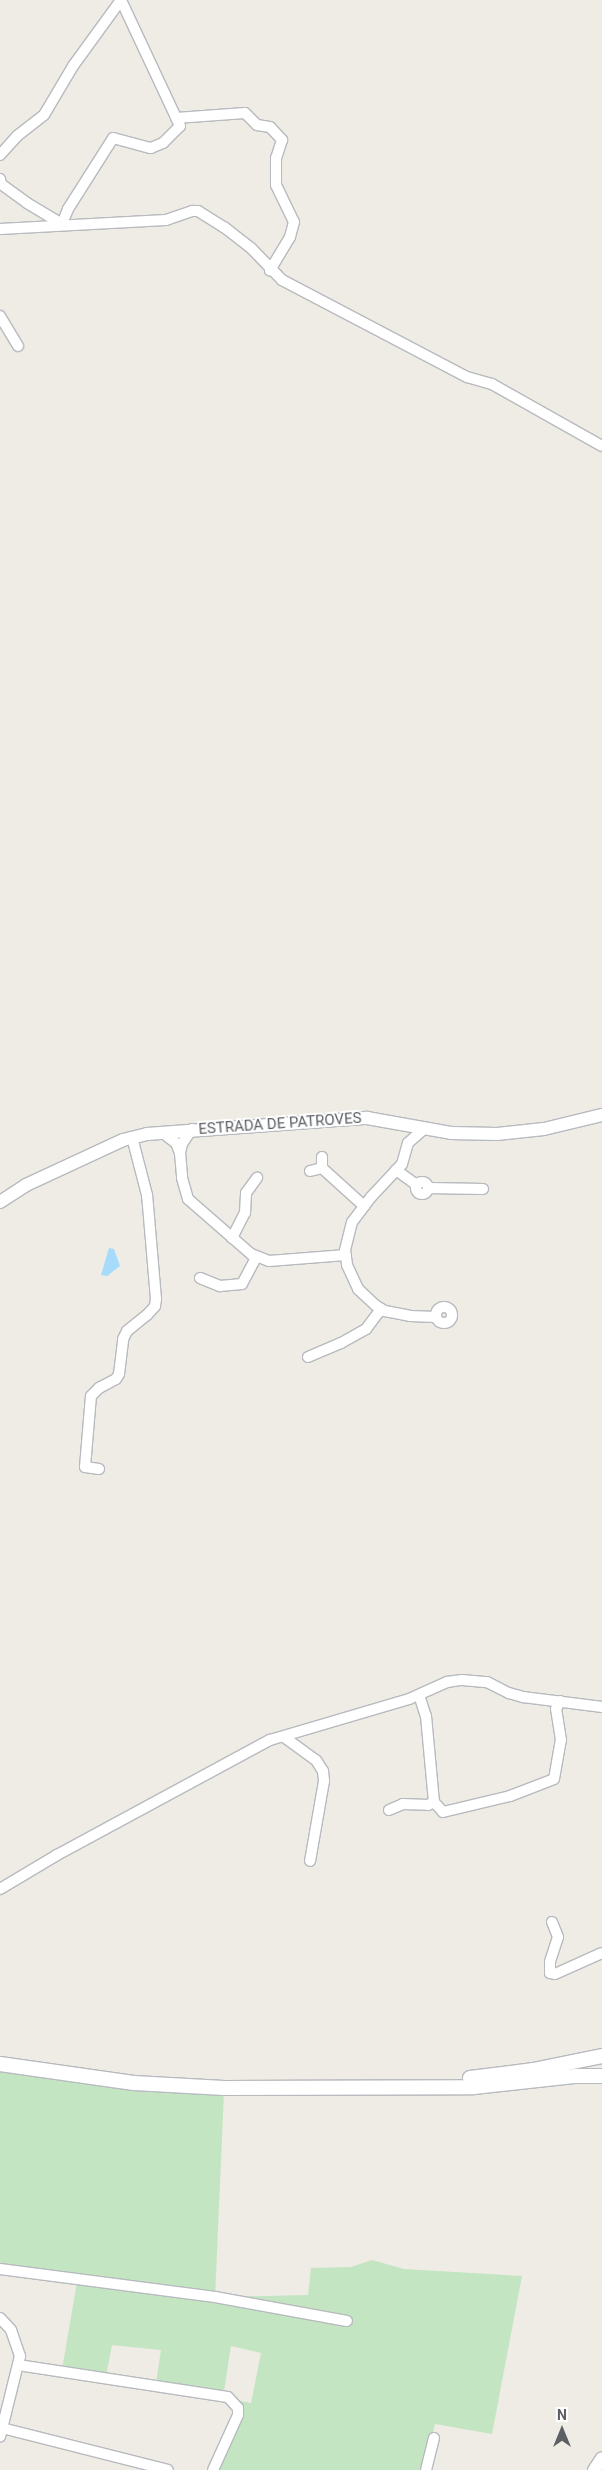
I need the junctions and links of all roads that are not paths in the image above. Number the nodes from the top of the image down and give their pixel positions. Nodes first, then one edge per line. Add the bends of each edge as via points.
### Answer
1 (121, 0) edge
2 (176, 118) junction
3 (0, 155) edge
4 (0, 179) edge
5 (62, 224) junction
6 (0, 229) edge
7 (270, 270) junction
8 (0, 316) edge
9 (18, 346) dead end
10 (602, 446) edge
11 (602, 1115) edge
12 (397, 1123) junction
13 (192, 1129) junction
14 (424, 1129) junction
15 (163, 1133) junction
16 (132, 1137) junction
17 (408, 1143) junction
18 (180, 1154) junction
19 (396, 1170) junction
20 (310, 1171) dead end
21 (257, 1178) dead end
22 (483, 1189) dead end
23 (0, 1202) edge
24 (364, 1206) junction
25 (232, 1238) junction
26 (346, 1255) junction
27 (256, 1258) junction
28 (200, 1278) dead end
29 (381, 1309) junction
30 (436, 1317) dead end
31 (308, 1357) dead end
32 (99, 1469) dead end
33 (419, 1695) junction
34 (560, 1701) junction
35 (602, 1707) edge
36 (284, 1737) junction
37 (434, 1802) junction
38 (389, 1810) dead end
39 (310, 1861) dead end
40 (0, 1889) edge
41 (552, 1922) dead end
42 (602, 1953) edge
43 (602, 2056) edge
44 (0, 2064) edge
45 (602, 2076) edge
46 (365, 2086) junction
47 (0, 2269) edge
48 (0, 2318) edge
49 (347, 2322) dead end
50 (18, 2365) junction
51 (1, 2432) edge
52 (434, 2438) dead end
53 (602, 2458) edge
54 (168, 2470) edge
55 (213, 2470) edge
56 (426, 2470) edge
57 (594, 2470) edge

1 - 2 street
1 - 3 street via 73,66 44,115 17,136
2 - 5 street via 180,126 163,143 151,148 113,138
2 - 7 street via 245,113 256,126 270,127 282,140 276,158 276,185 294,222 290,237
4 - 5 street via 1,184 27,203
5 - 6 street
5 - 7 street via 166,220 198,211 250,248
7 - 10 street via 282,280 466,377 492,384
8 - 9 street
11 - 14 street, ESTRADA DE PATROVES via 544,1129 497,1134 472,1135
12 - 13 street, ESTRADA DE PATROVES via 366,1118
12 - 14 street, ESTRADA DE PATROVES
12 - 17 street
13 - 15 street, ESTRADA DE PATROVES
13 - 18 street via 182,1144
14 - 17 street
15 - 16 street, ESTRADA DE PATROVES
15 - 18 street via 176,1143
16 - 23 street, ESTRADA DE PATROVES via 26,1185
16 - 32 street via 147,1195 156,1299 155,1306 147,1315 127,1331 116,1379 91,1396 85,1467
17 - 19 street via 402,1164
18 - 25 street via 188,1199
19 - 22 street via 417,1185 420,1194 426,1193 428,1188
19 - 24 street
20 - 24 street via 322,1163
21 - 25 street via 246,1193 245,1213
24 - 26 street via 352,1222
25 - 27 street
26 - 27 street via 270,1261
26 - 29 street via 358,1290
27 - 28 street via 242,1284 220,1286
29 - 30 street via 410,1316
29 - 31 street via 366,1330
33 - 34 street via 447,1682 475,1680 523,1697
33 - 36 street
33 - 37 street via 426,1716
34 - 35 street
34 - 37 street via 556,1709 561,1740 554,1780 466,1808 443,1812
36 - 39 street via 316,1760 323,1771
36 - 40 street via 270,1740
37 - 38 street via 428,1805 404,1804
41 - 42 street via 558,1937 550,1973 555,1974
43 - 46 main road via 533,2070
44 - 46 main road via 134,2083 224,2088
45 - 46 main road via 474,2087
47 - 49 street via 215,2297
48 - 50 street via 12,2330 20,2356
50 - 51 street
50 - 55 street via 228,2397 238,2408 238,2416
51 - 54 street
52 - 56 street
53 - 57 street

